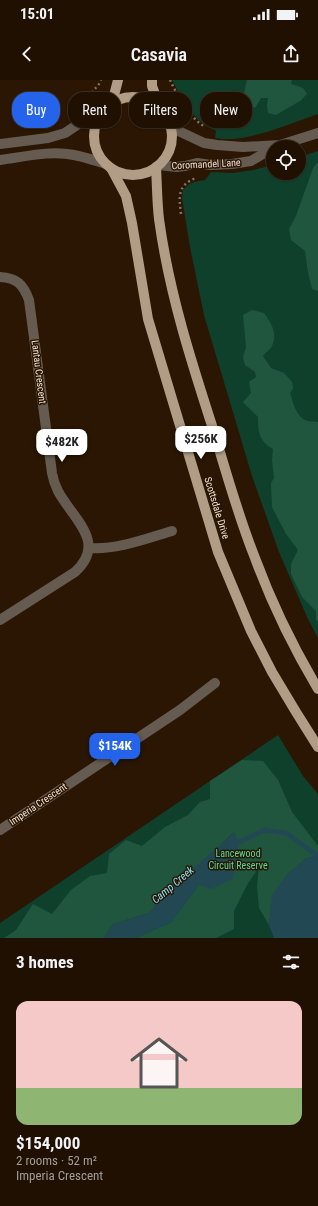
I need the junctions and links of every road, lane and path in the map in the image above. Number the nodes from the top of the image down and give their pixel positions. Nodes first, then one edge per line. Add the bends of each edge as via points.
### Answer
1 (100, 80) edge
2 (118, 80) edge
3 (152, 80) edge
4 (170, 80) edge
5 (92, 92) edge
6 (115, 92) edge
7 (155, 92) edge
8 (72, 128) edge
9 (95, 128) edge
10 (171, 128) edge
11 (174, 128) edge
12 (207, 129) dead end
13 (318, 134) edge
14 (299, 140) edge
15 (0, 144) edge
16 (266, 147) edge
17 (266, 153) edge
18 (0, 160) edge
19 (109, 166) junction
20 (157, 166) junction
21 (202, 177) dead end
22 (181, 214) dead end
23 (0, 277) edge
24 (172, 531) dead end
25 (88, 548) junction
26 (0, 620) edge
27 (215, 683) dead end
28 (318, 689) edge
29 (318, 747) edge
30 (0, 830) edge

1 - 5 path
2 - 6 main road
3 - 7 main road
4 - 12 path via 195,120
8 - 15 street via 48,138
9 - 19 main road via 96,148 101,160
10 - 20 main road via 172,143 167,155
11 - 16 street, Coromandel Lane via 204,143 217,146
13 - 14 street, Coromandel Lane
17 - 20 street, Coromandel Lane via 251,161 232,164
18 - 19 street via 66,154
19 - 20 main road via 122,174 136,175
19 - 29 main road, Scottsdale Drive via 126,196 148,319 218,552 251,631 272,672
20 - 28 main road, Scottsdale Drive via 159,218 189,353 255,558 284,626
21 - 22 path via 190,180 179,194
23 - 25 street, Lantau Crescent via 19,282 29,300 52,473 58,492 84,529 88,538
24 - 25 street via 117,547
25 - 26 street via 83,564 76,572
27 - 30 street, Imperia Crescent via 180,710

